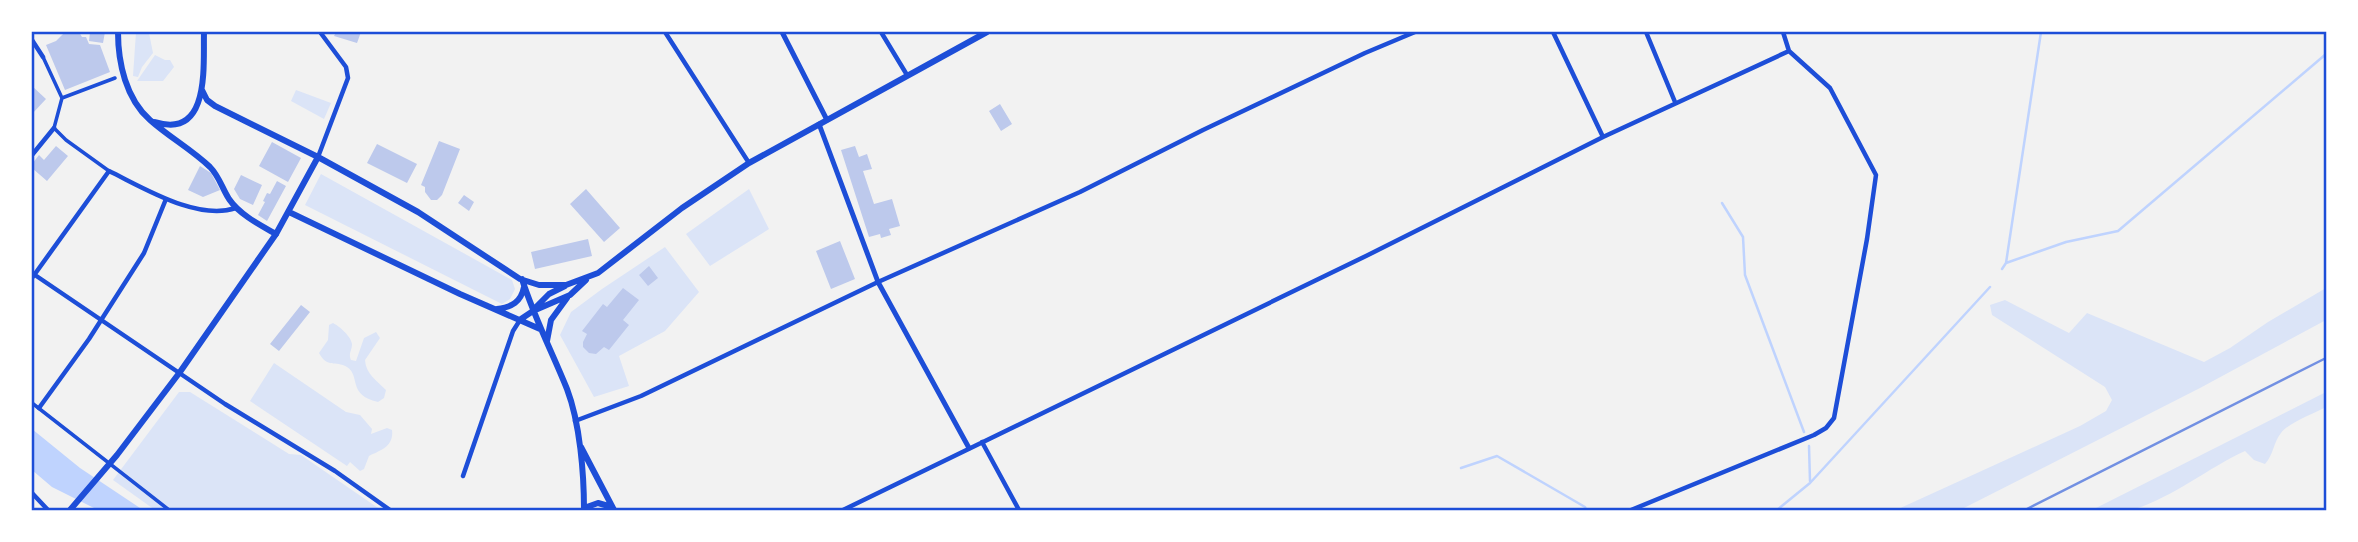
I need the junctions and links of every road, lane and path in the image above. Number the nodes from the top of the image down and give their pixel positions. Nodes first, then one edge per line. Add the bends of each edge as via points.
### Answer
1 (118, 32) edge
2 (204, 32) edge
3 (320, 32) edge
4 (665, 32) edge
5 (782, 32) edge
6 (881, 32) edge
7 (987, 32) edge
8 (1415, 32) edge
9 (1553, 32) edge
10 (1646, 32) edge
11 (1783, 32) edge
12 (32, 40) edge
13 (1789, 51) junction
14 (43, 57) joint
15 (907, 75) junction
16 (115, 78) dead end
17 (202, 90) junction
18 (62, 98) junction
19 (1675, 102) junction
20 (149, 120) junction
21 (827, 120) junction
22 (819, 124) junction
23 (54, 128) junction
24 (1602, 137) junction
25 (32, 155) edge
26 (318, 157) junction
27 (748, 163) junction
28 (109, 172) junction
29 (166, 199) junction
30 (236, 207) junction
31 (289, 212) junction
32 (276, 234) junction
33 (32, 275) edge
34 (587, 279) junction
35 (878, 282) junction
36 (523, 283) junction
37 (566, 285) junction
38 (570, 295) junction
39 (496, 310) junction
40 (533, 311) junction
41 (521, 319) junction
42 (102, 320) junction
43 (540, 329) junction
44 (547, 343) junction
45 (180, 372) junction
46 (32, 403) edge
47 (39, 408) junction
48 (575, 421) junction
49 (579, 442) junction
50 (982, 443) junction
51 (969, 448) junction
52 (463, 476) dead end
53 (32, 493) edge
54 (584, 509) edge
55 (613, 509) edge
56 (48, 510) edge
57 (70, 510) edge
58 (169, 510) edge
59 (390, 510) edge
60 (843, 510) edge
61 (1019, 510) edge
62 (1631, 510) edge

1 - 20 main road via 124,77
2 - 17 main road
3 - 26 street via 346,67 348,78
4 - 27 street
5 - 21 street
6 - 15 street
7 - 15 main road
8 - 35 street via 1365,52 1080,192
9 - 24 street
10 - 19 street
11 - 13 street
12 - 14 street
13 - 19 street
13 - 62 street via 1830,88 1876,175 1834,418 1814,435
14 - 18 street
15 - 21 main road
16 - 18 street
17 - 20 main road via 196,111 183,122
17 - 26 main road via 215,106
18 - 23 street
19 - 24 street
20 - 30 main road via 212,169
21 - 22 main road
22 - 27 main road
22 - 35 street
23 - 25 street
23 - 28 street
24 - 50 street
26 - 31 main road
26 - 36 main road via 418,212
27 - 34 main road
28 - 29 street
28 - 33 street
29 - 30 street via 211,212
29 - 42 street via 144,253
30 - 32 main road
31 - 32 main road
31 - 39 main road
32 - 45 main road
33 - 42 street
34 - 37 main road
34 - 38 main road
35 - 48 street via 641,396
35 - 51 street
36 - 37 main road
36 - 39 main road via 514,304
36 - 40 main road
37 - 40 main road
38 - 40 main road
38 - 44 main road via 551,320
39 - 41 main road
40 - 41 main road
40 - 43 main road
41 - 43 main road
41 - 52 street
42 - 45 street
42 - 47 street
43 - 44 main road
44 - 48 main road via 568,391
45 - 57 main road
45 - 59 street
46 - 47 street
47 - 58 street
48 - 49 main road
49 - 54 main road
49 - 55 main road
50 - 51 street
50 - 61 street
51 - 60 street
53 - 56 street
54 - 55 main road via 598,503

